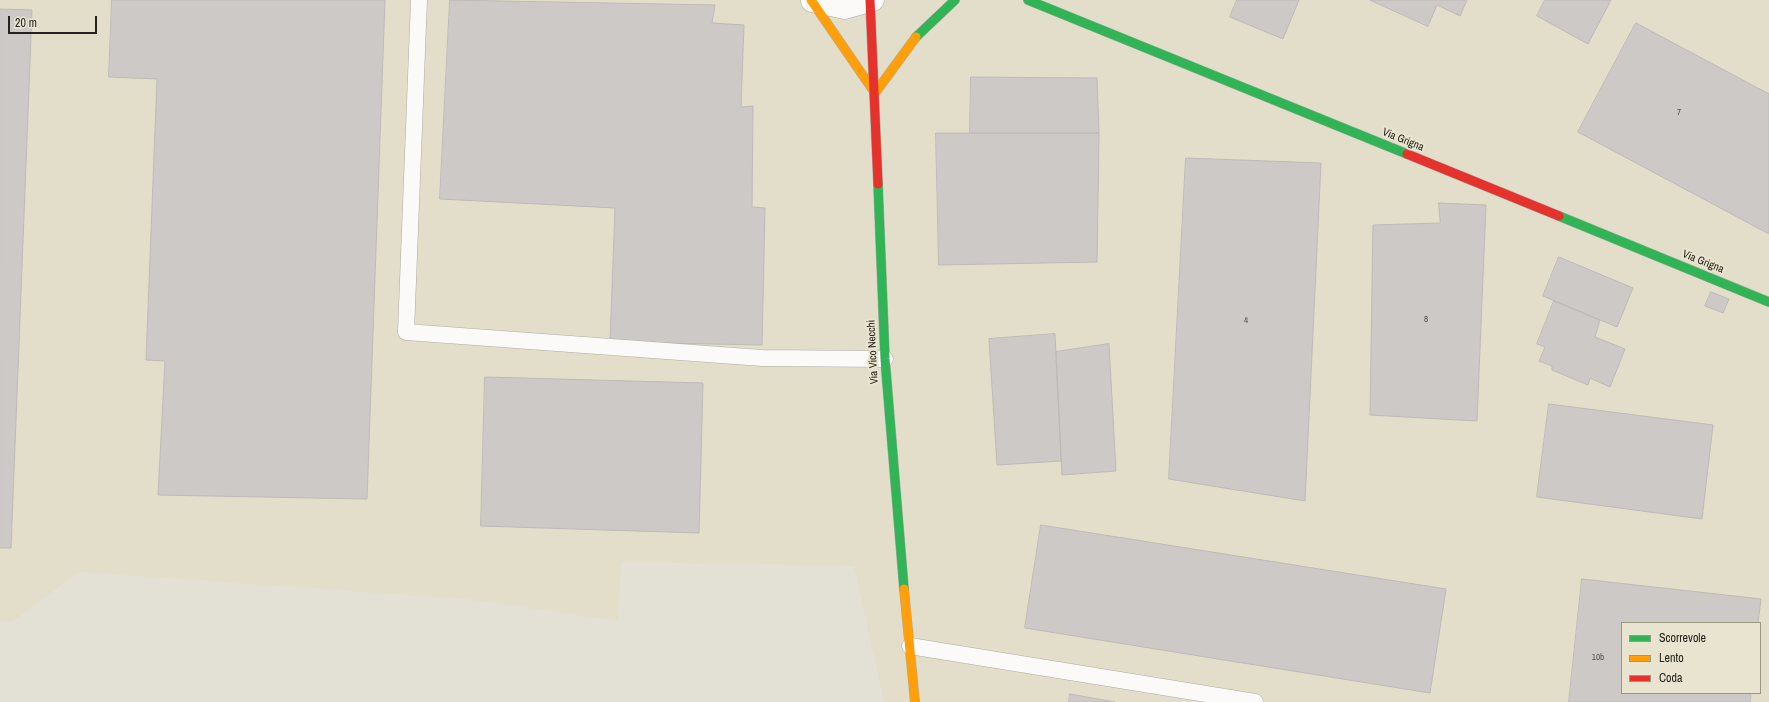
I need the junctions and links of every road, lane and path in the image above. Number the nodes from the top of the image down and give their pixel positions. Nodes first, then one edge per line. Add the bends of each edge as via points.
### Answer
1 (419, 0) edge
2 (955, 0) edge
3 (1028, 0) edge
4 (811, 1) edge
5 (871, 1) edge
6 (875, 93) junction
7 (1769, 302) edge
8 (885, 358) junction
9 (910, 646) junction
10 (915, 702) edge
11 (1254, 702) edge

1 - 8 lane via 406,332 762,358
2 - 6 street via 916,37
3 - 7 street, Via Grigna
4 - 5 street via 845,8
4 - 6 street
5 - 6 street, Via Vico Necchi
6 - 8 street, Via Vico Necchi
8 - 9 street, Via Vico Necchi
9 - 10 street, Via Vico Necchi
9 - 11 lane

